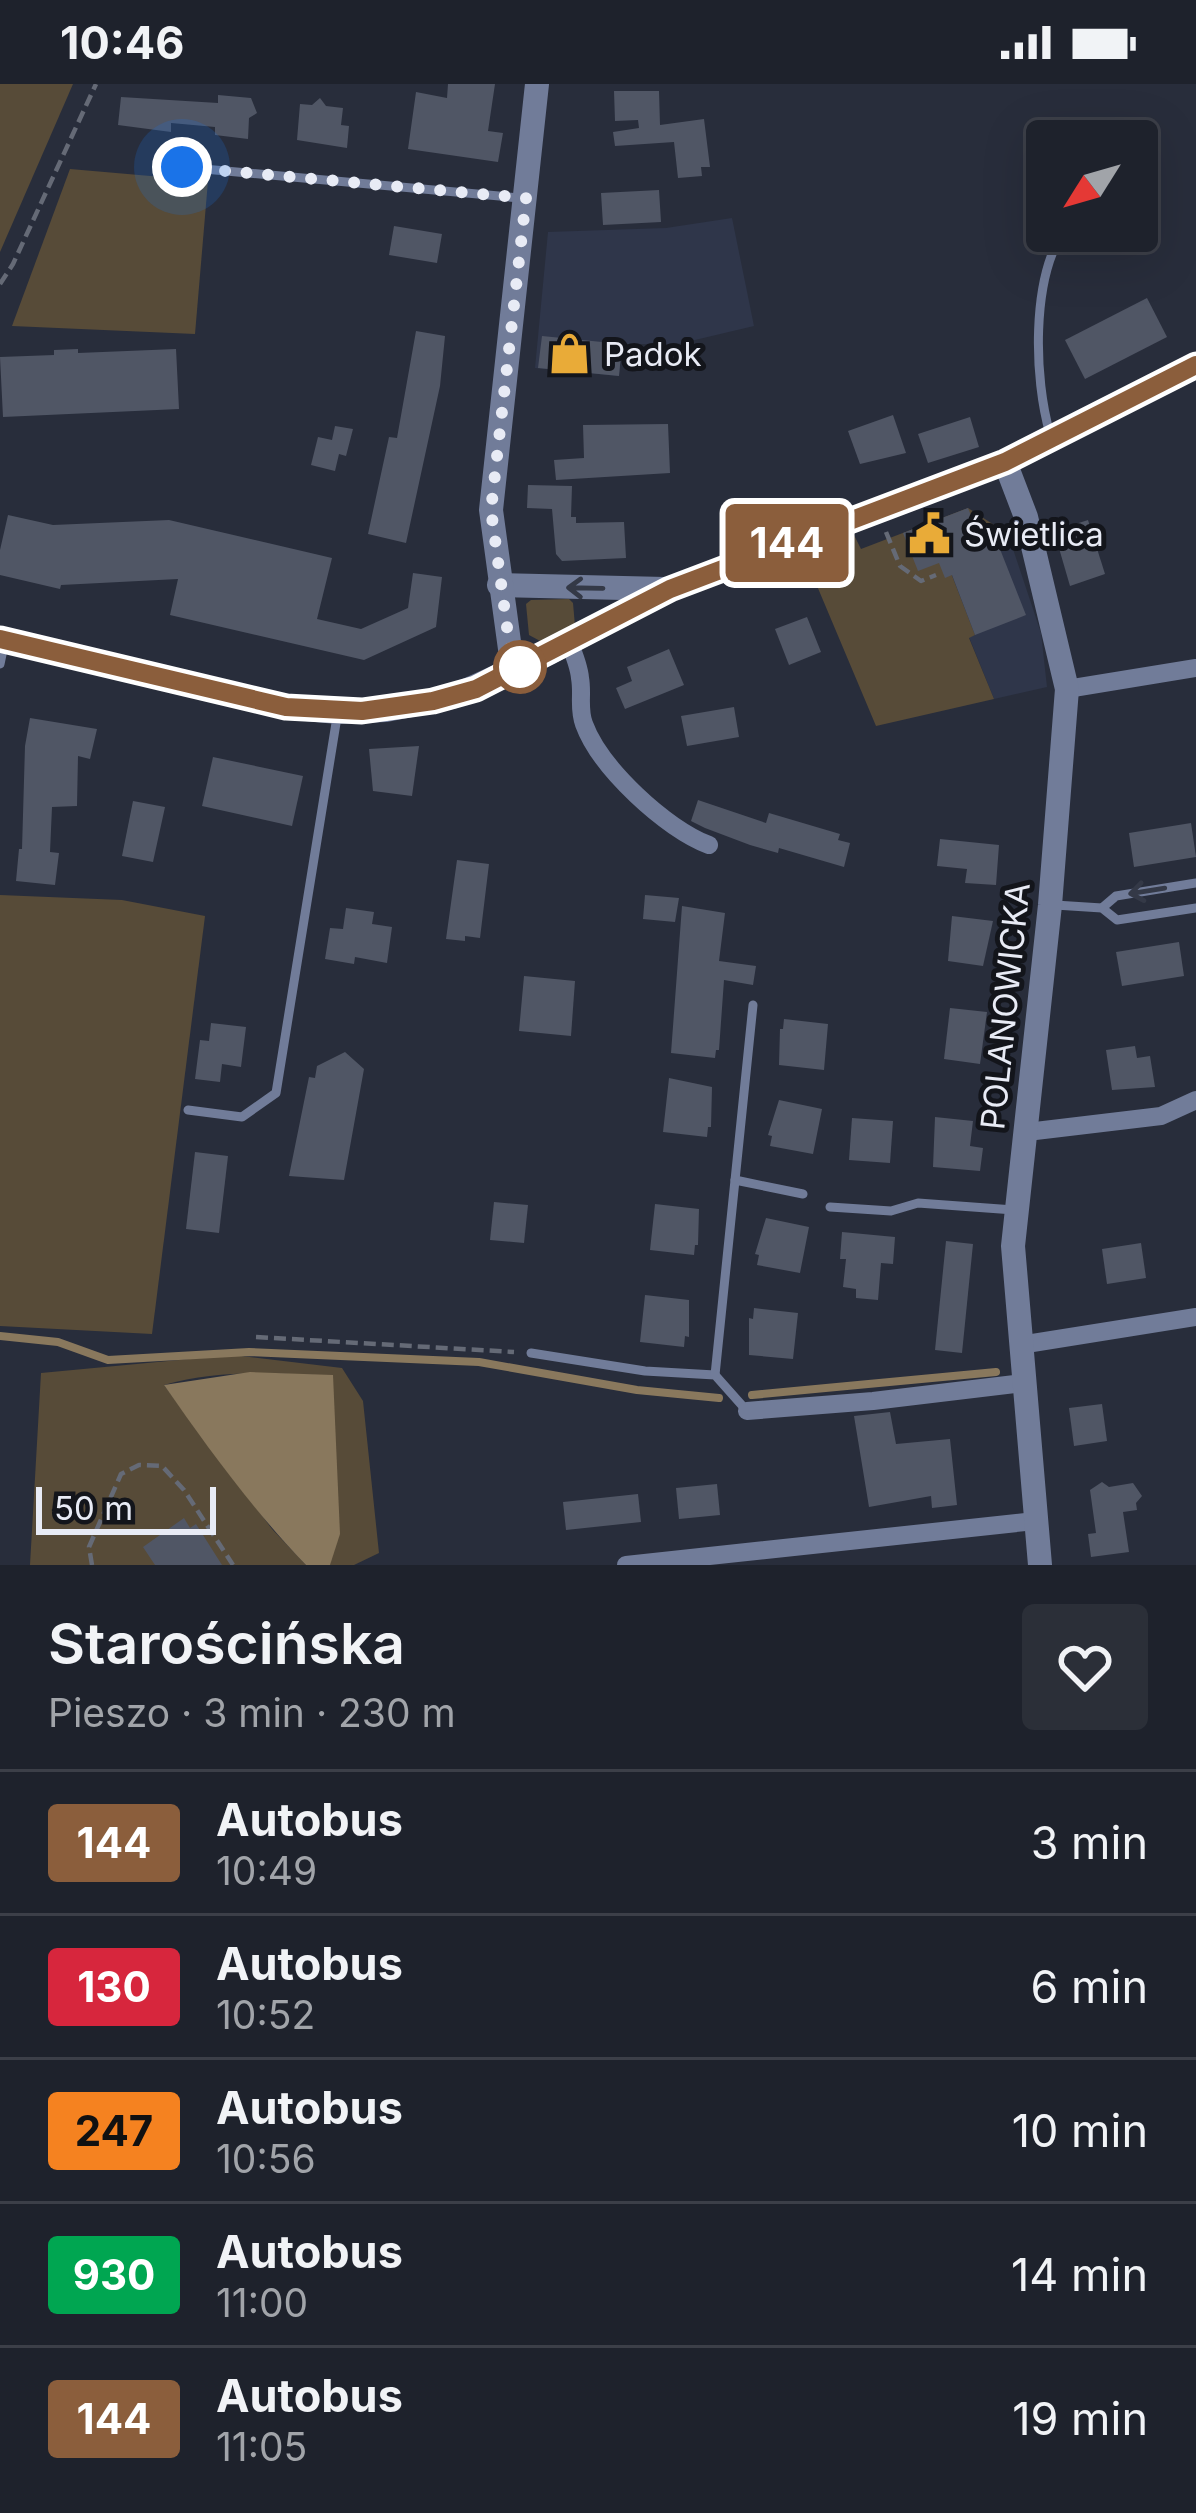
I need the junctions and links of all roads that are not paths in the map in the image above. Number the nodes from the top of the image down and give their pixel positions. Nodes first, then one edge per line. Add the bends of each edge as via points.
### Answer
1 (537, 84) edge
2 (182, 167) dead end
3 (526, 198) junction
4 (1049, 252) edge
5 (1196, 365) edge
6 (1052, 440) junction
7 (1005, 462) junction
8 (500, 585) junction
9 (670, 589) junction
10 (569, 642) junction
11 (2, 648) edge
12 (1196, 668) edge
13 (513, 671) junction
14 (1067, 689) junction
15 (338, 712) junction
16 (709, 845) dead end
17 (1196, 883) edge
18 (1050, 905) junction
19 (1102, 908) junction
20 (1196, 908) edge
21 (754, 1005) dead end
22 (1196, 1100) edge
23 (188, 1110) dead end
24 (1027, 1132) junction
25 (735, 1180) junction
26 (803, 1194) dead end
27 (830, 1207) dead end
28 (1014, 1210) junction
29 (1196, 1317) edge
30 (1020, 1345) junction
31 (531, 1353) road end
32 (715, 1375) junction
33 (1024, 1383) junction
34 (748, 1411) joint
35 (1035, 1520) junction
36 (626, 1565) edge
37 (1040, 1565) edge

1 - 3 street
2 - 3 lane
3 - 8 street via 491,510
4 - 6 lane via 1040,358
5 - 6 street
6 - 7 street
7 - 9 street
7 - 14 street, POLANOWICKA
9 -> 8 street
8 - 13 street
9 - 10 street
10 - 13 street
10 - 16 street via 598,750 660,816
11 - 15 street
12 - 14 street
13 - 15 street via 452,697
14 - 18 street, POLANOWICKA
15 - 23 lane via 276,1093 242,1117
17 -> 19 lane via 1116,896
18 - 19 lane
18 - 24 street, POLANOWICKA
19 - 20 lane via 1117,920
21 - 25 lane
22 - 24 street via 1161,1116
24 - 28 street, POLANOWICKA
25 - 26 lane
25 - 32 lane
27 - 28 lane
28 - 30 street, POLANOWICKA
29 - 30 street
30 - 33 street, POLANOWICKA
31 - 32 lane
32 - 34 lane
33 - 34 street
33 - 35 street, POLANOWICKA
35 - 36 street
35 - 37 street, POLANOWICKA

